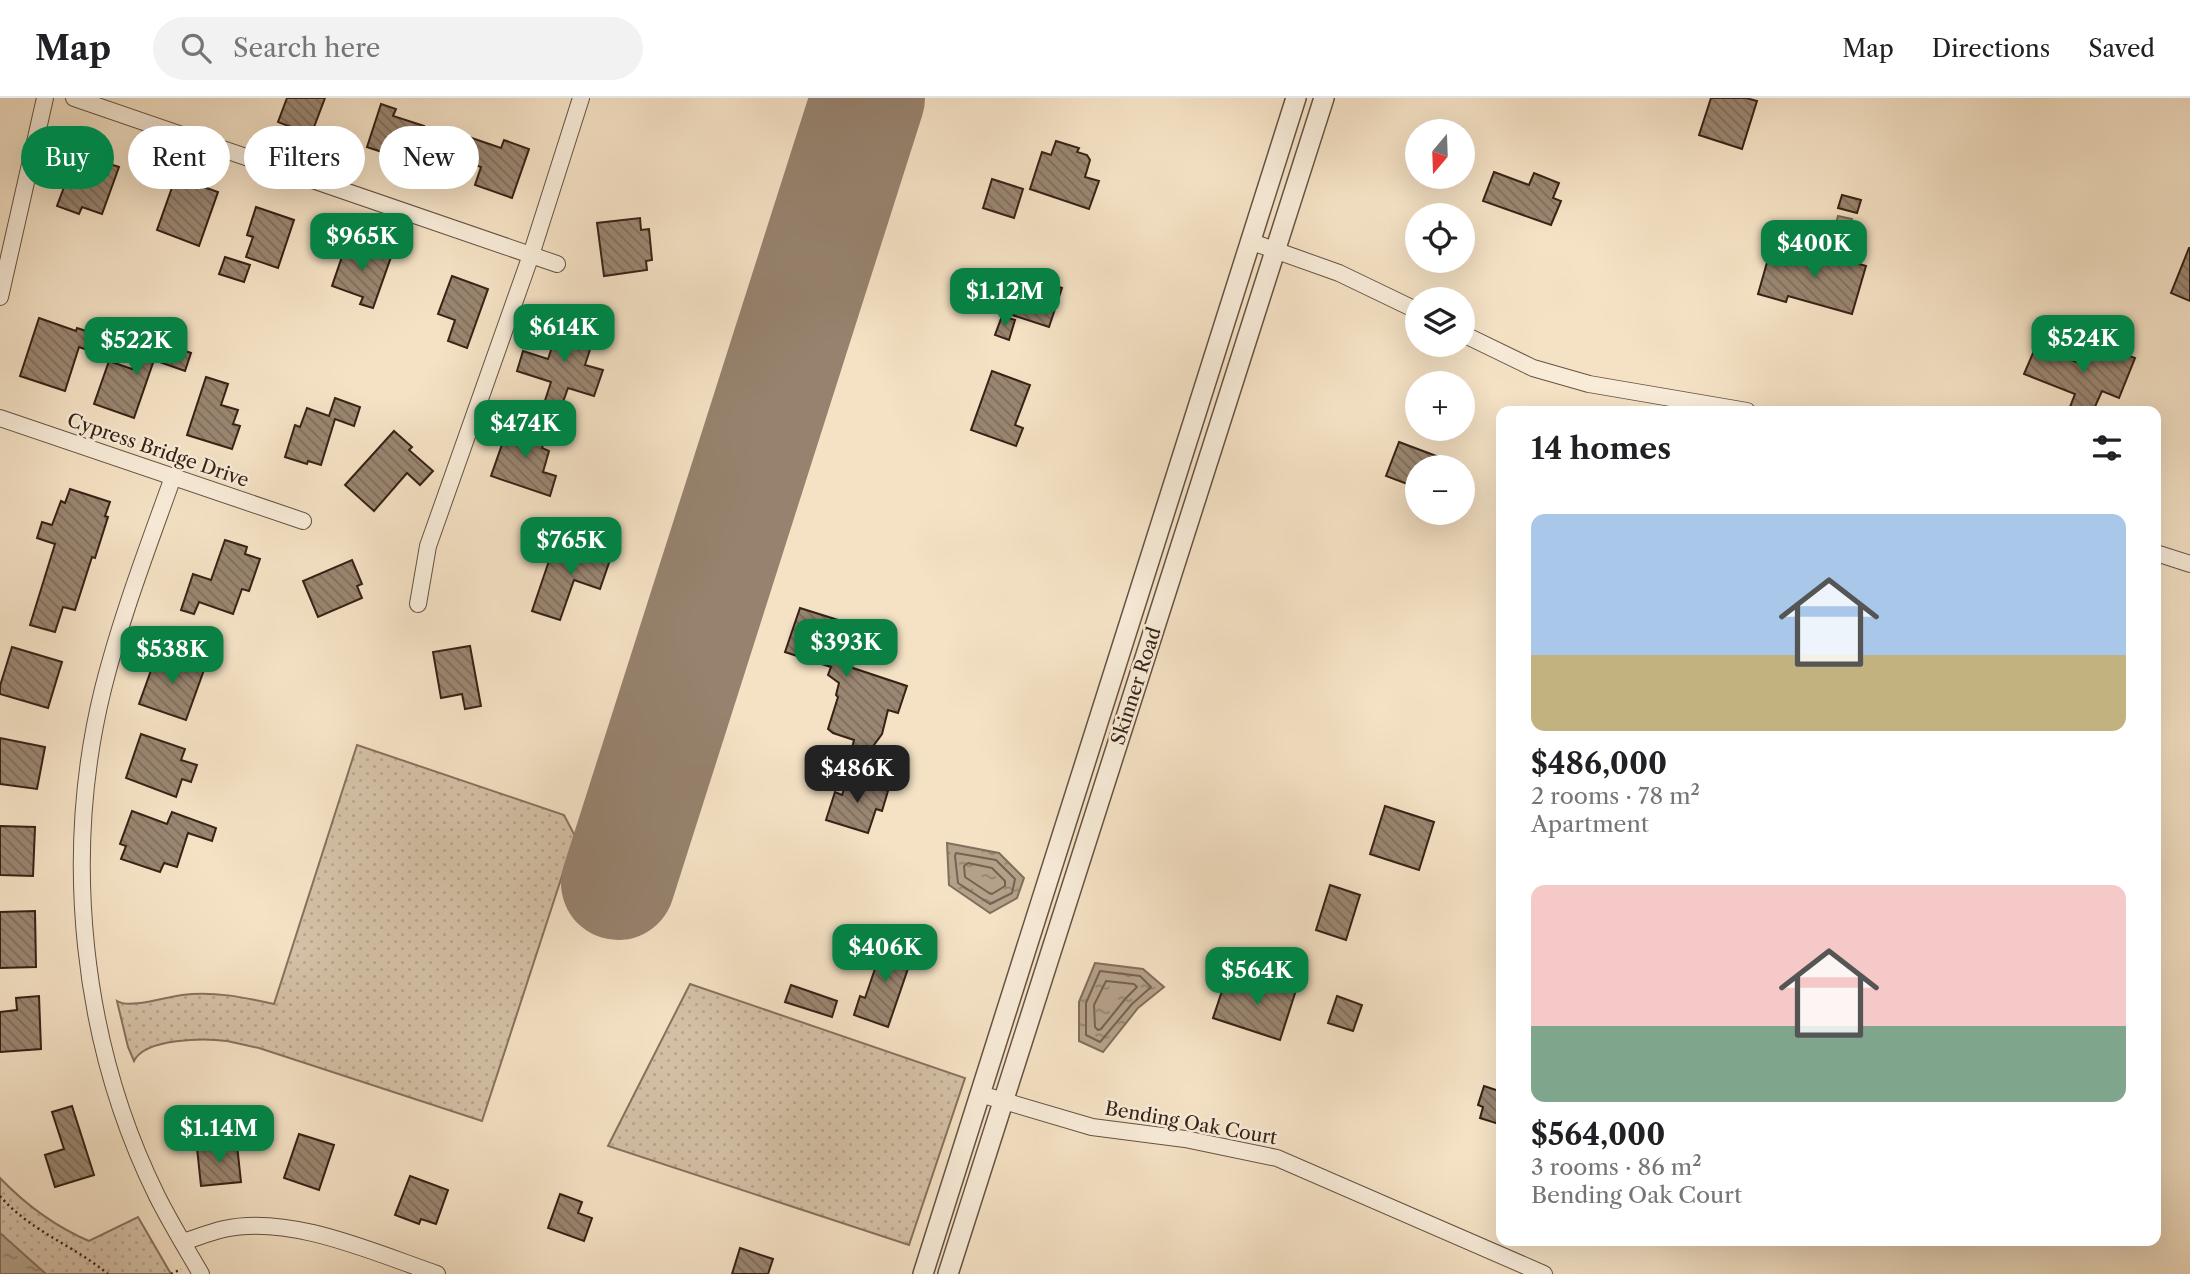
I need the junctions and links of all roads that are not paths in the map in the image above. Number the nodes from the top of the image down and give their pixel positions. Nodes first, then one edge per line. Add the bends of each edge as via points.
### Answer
1 (45, 98) edge
2 (74, 98) edge
3 (582, 98) edge
4 (1296, 98) edge
5 (1324, 98) edge
6 (1252, 242) junction
7 (1276, 250) junction
8 (531, 255) junction
9 (557, 264) dead end
10 (0, 297) edge
11 (1405, 305) edge
12 (1475, 340) edge
13 (1718, 406) edge
14 (0, 418) edge
15 (173, 477) junction
16 (303, 522) dead end
17 (2161, 555) edge
18 (2190, 565) edge
19 (418, 604) dead end
20 (980, 1094) junction
21 (1003, 1102) junction
22 (183, 1242) junction
23 (201, 1274) edge
24 (437, 1274) edge
25 (923, 1274) edge
26 (948, 1274) edge
27 (1545, 1274) edge

1 - 10 street
2 - 8 street
3 - 8 street
4 - 6 street, Skinner Road
5 - 7 street, Skinner Road
6 - 7 street
6 - 20 street, Skinner Road
7 - 11 street via 1339,272
7 - 21 street, Skinner Road
8 - 9 street
8 - 19 street via 428,546
12 - 13 street via 1533,368 1589,384
14 - 15 street, Cypress Bridge Drive
15 - 16 street, Cypress Bridge Drive
15 - 22 street via 103,691 86,778 81,872 86,957 122,1112 156,1195
17 - 18 street
20 - 21 street, Bending Oak Court
20 - 25 street, Skinner Road
21 - 26 street, Skinner Road
21 - 27 street, Bending Oak Court via 1092,1126 1277,1158
22 - 23 street
22 - 24 street via 225,1228 287,1228 317,1233

